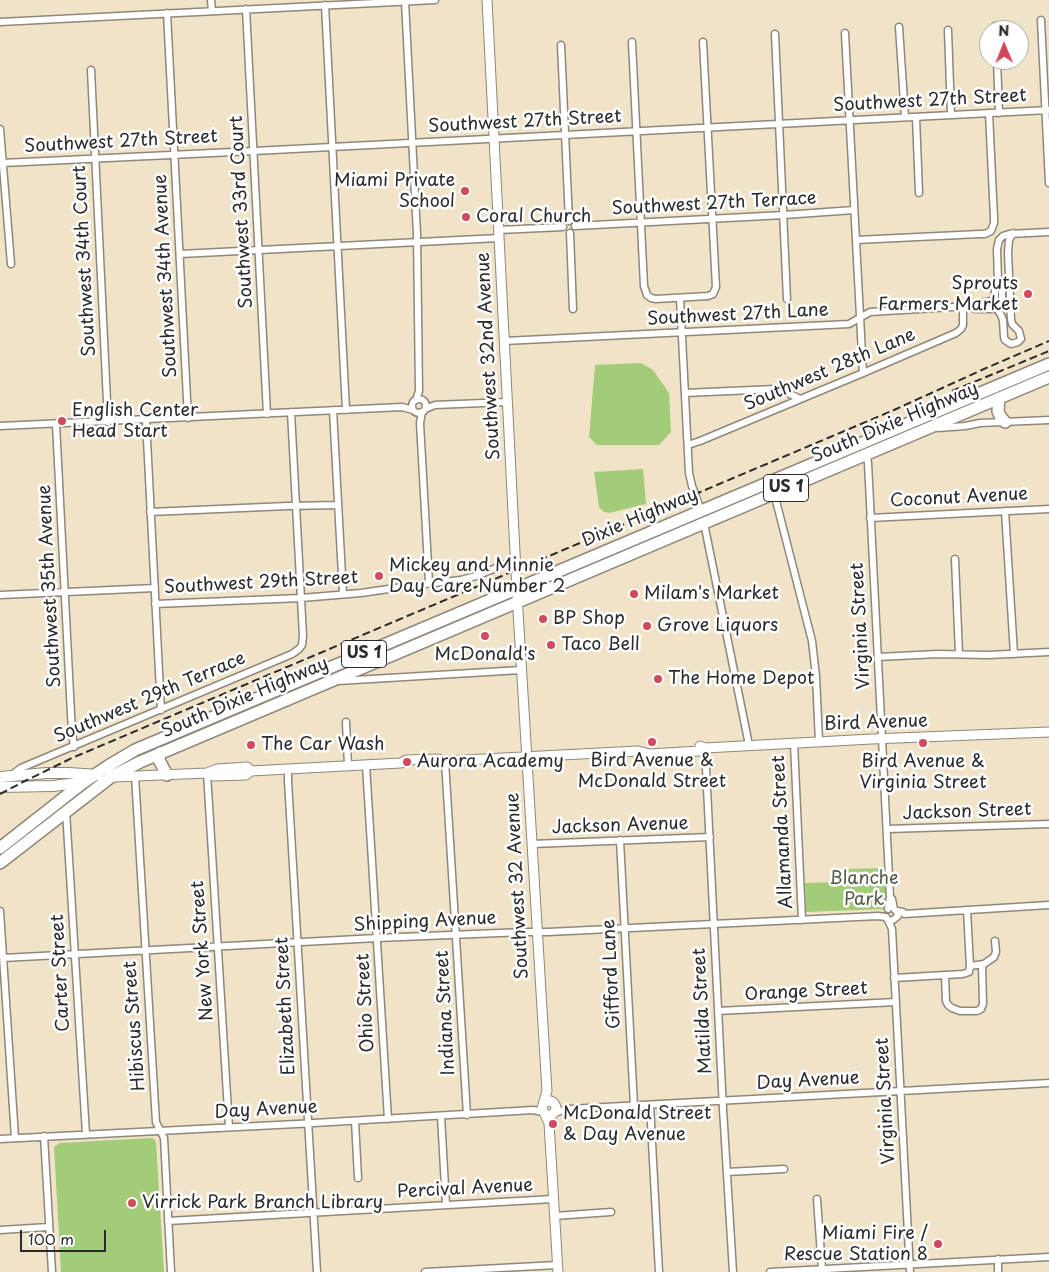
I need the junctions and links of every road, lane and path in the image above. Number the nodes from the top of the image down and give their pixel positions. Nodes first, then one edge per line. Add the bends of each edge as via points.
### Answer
1 (211, 0) edge
2 (435, 0) edge
3 (487, 0) edge
4 (405, 1) edge
5 (325, 5) junction
6 (246, 9) junction
7 (212, 11) junction
8 (167, 13) junction
9 (1041, 20) dead end
10 (0, 22) edge
11 (899, 27) dead end
12 (948, 30) dead end
13 (845, 33) dead end
14 (775, 34) dead end
15 (632, 42) dead end
16 (703, 42) dead end
17 (561, 45) dead end
18 (91, 70) dead end
19 (997, 70) edge
20 (1047, 110) edge
21 (989, 113) junction
22 (999, 113) junction
23 (951, 115) junction
24 (905, 117) junction
25 (916, 117) junction
26 (849, 120) junction
27 (779, 124) junction
28 (708, 128) junction
29 (0, 129) edge
30 (636, 131) junction
31 (565, 135) junction
32 (494, 139) junction
33 (412, 143) junction
34 (333, 147) junction
35 (254, 151) junction
36 (174, 155) junction
37 (95, 158) junction
38 (3, 163) junction
39 (1049, 183) edge
40 (919, 193) dead end
41 (854, 210) junction
42 (784, 215) junction
43 (713, 219) junction
44 (641, 223) junction
45 (572, 224) junction
46 (563, 227) junction
47 (1049, 232) edge
48 (570, 233) junction
49 (1013, 233) junction
50 (499, 234) junction
51 (856, 240) junction
52 (417, 242) junction
53 (338, 246) junction
54 (259, 250) junction
55 (180, 254) junction
56 (12, 264) dead end
57 (998, 282) junction
58 (680, 298) junction
59 (787, 298) dead end
60 (992, 301) junction
61 (966, 306) junction
62 (573, 309) dead end
63 (997, 309) junction
64 (860, 318) junction
65 (682, 333) junction
66 (504, 341) junction
67 (1049, 364) edge
68 (863, 374) junction
69 (1049, 377) edge
70 (685, 393) junction
71 (998, 398) junction
72 (800, 400) junction
73 (419, 401) junction
74 (507, 402) junction
75 (435, 405) junction
76 (402, 407) junction
77 (333, 410) junction
78 (346, 410) junction
79 (419, 411) junction
80 (291, 412) junction
81 (268, 414) junction
82 (188, 418) junction
83 (146, 420) junction
84 (1049, 420) edge
85 (108, 422) junction
86 (1005, 422) junction
87 (56, 424) junction
88 (0, 426) edge
89 (929, 428) junction
90 (688, 445) junction
91 (864, 449) junction
92 (774, 493) junction
93 (338, 505) junction
94 (296, 506) junction
95 (1049, 509) edge
96 (1005, 511) junction
97 (150, 512) junction
98 (703, 517) junction
99 (870, 518) junction
100 (955, 559) dead end
101 (516, 560) junction
102 (429, 583) junction
103 (154, 588) junction
104 (66, 591) junction
105 (343, 594) junction
106 (0, 595) edge
107 (517, 596) junction
108 (301, 598) junction
109 (156, 604) junction
110 (1049, 652) edge
111 (960, 654) junction
112 (1014, 654) junction
113 (878, 657) junction
114 (361, 668) junction
115 (521, 670) junction
116 (367, 679) junction
117 (329, 682) junction
118 (161, 710) junction
119 (346, 722) dead end
120 (1049, 732) edge
121 (882, 739) junction
122 (819, 742) junction
123 (794, 743) junction
124 (749, 745) junction
125 (74, 747) junction
126 (705, 748) junction
127 (160, 753) junction
128 (527, 756) junction
129 (445, 760) junction
130 (366, 765) junction
131 (348, 766) junction
132 (288, 769) junction
133 (208, 773) junction
134 (95, 774) junction
135 (167, 775) junction
136 (5, 776) edge
137 (135, 776) junction
138 (111, 777) junction
139 (84, 782) junction
140 (0, 788) edge
141 (66, 811) junction
142 (1049, 824) edge
143 (886, 829) junction
144 (710, 837) junction
145 (620, 840) junction
146 (532, 844) junction
147 (0, 848) edge
148 (0, 863) edge
149 (1049, 905) edge
150 (967, 910) junction
151 (0, 911) edge
152 (891, 914) junction
153 (802, 920) junction
154 (714, 924) junction
155 (625, 928) junction
156 (537, 932) junction
157 (456, 935) junction
158 (377, 938) junction
159 (996, 941) dead end
160 (298, 943) junction
161 (218, 947) junction
162 (146, 950) junction
163 (74, 954) junction
164 (3, 958) junction
165 (982, 965) junction
166 (970, 966) junction
167 (945, 975) junction
168 (894, 978) junction
169 (896, 1002) junction
170 (718, 1011) junction
171 (1049, 1083) edge
172 (900, 1091) junction
173 (723, 1100) junction
174 (650, 1105) junction
175 (634, 1106) junction
176 (548, 1108) junction
177 (467, 1115) junction
178 (441, 1116) junction
179 (388, 1119) junction
180 (355, 1121) junction
181 (308, 1123) junction
182 (229, 1127) junction
183 (160, 1130) junction
184 (86, 1134) junction
185 (44, 1136) junction
186 (0, 1138) edge
187 (15, 1138) junction
188 (784, 1169) dead end
189 (727, 1172) junction
190 (358, 1178) dead end
191 (553, 1199) junction
192 (817, 1199) dead end
193 (446, 1205) junction
194 (313, 1212) junction
195 (611, 1212) dead end
196 (554, 1216) junction
197 (168, 1221) junction
198 (50, 1227) junction
199 (0, 1230) edge
200 (1049, 1257) edge
201 (998, 1259) junction
202 (910, 1264) junction
203 (557, 1268) edge
204 (822, 1269) junction
205 (52, 1272) edge
206 (171, 1272) edge
207 (317, 1272) edge
208 (425, 1272) edge
209 (659, 1272) edge
210 (733, 1272) edge
211 (770, 1272) edge
212 (910, 1272) edge
213 (998, 1272) edge

1 - 7 street
2 - 4 street
3 - 32 street, Southwest 32nd Avenue
4 - 5 street
4 - 33 street
5 - 6 street
5 - 34 street
6 - 7 street
6 - 35 street, Southwest 33rd Court
7 - 8 street
8 - 10 street
8 - 36 street, Southwest 34th Avenue
9 - 20 street
11 - 24 street
12 - 23 street
13 - 26 street
14 - 27 street
15 - 30 street
16 - 28 street
17 - 31 street
18 - 37 street, Southwest 34th Court
19 - 22 street
20 - 22 street, Southwest 27th Street
20 - 39 street
21 - 22 street, Southwest 27th Street
21 - 23 street, Southwest 27th Street
21 - 51 street via 994,218 991,231 985,234
23 - 25 street, Southwest 27th Street
24 - 25 street, Southwest 27th Street
24 - 26 street, Southwest 27th Street
25 - 40 street
26 - 27 street, Southwest 27th Street
26 - 41 street
27 - 28 street, Southwest 27th Street
27 - 42 street
28 - 30 street, Southwest 27th Street
28 - 43 street
29 - 38 street
30 - 31 street, Southwest 27th Street
30 - 44 street
31 - 32 street, Southwest 27th Street
31 - 45 street
32 - 33 street, Southwest 27th Street
32 - 50 street, Southwest 32nd Avenue
33 - 34 street, Southwest 27th Street
33 - 52 street
34 - 35 street, Southwest 27th Street
34 - 53 street
35 - 36 street, Southwest 27th Street
35 - 54 street, Southwest 33rd Court
36 - 37 street, Southwest 27th Street
36 - 55 street, Southwest 34th Avenue
37 - 38 street, Southwest 27th Street
37 - 85 street, Southwest 34th Court
38 - 56 street
41 - 42 street, Southwest 27th Terrace
41 - 51 street
42 - 43 street, Southwest 27th Terrace
42 - 59 street
43 - 44 street, Southwest 27th Terrace
43 - 58 street via 714,292 708,296
44 - 45 street, Southwest 27th Terrace
44 - 58 street via 647,295 651,298
45 - 46 street via 566,222
45 - 48 street via 575,230
46 - 48 street
46 - 50 street
47 - 49 street
48 - 62 street
49 - 57 street via 1001,238 997,246
49 - 63 street via 1008,253 1012,324 1021,336 1018,342 1011,344 1005,340 1003,320
50 - 52 street
50 - 66 street, Southwest 32nd Avenue
51 - 64 street
52 - 53 street
52 - 73 street
53 - 54 street
53 - 78 street
54 - 55 street
54 - 81 street, Southwest 33rd Court
55 - 82 street, Southwest 34th Avenue
57 - 60 street
57 - 63 street via 1002,288 1002,305
58 - 65 street
60 - 61 street, Southwest 27th Lane
60 - 63 street
61 - 63 street, Southwest 27th Lane
61 - 64 street, Southwest 27th Lane via 870,312
61 - 68 street, Southwest 28th Lane via 958,332
64 - 65 street, Southwest 27th Lane via 849,324
64 - 68 street
65 - 66 street, Southwest 27th Lane
65 - 70 street
66 - 74 street, Southwest 32nd Avenue
67 - 91 highway, Dixie Highway / US 1
68 - 72 street, Southwest 28th Lane
69 - 71 highway, South Dixie Highway / US 1
70 - 72 street via 775,389
70 - 90 street
71 - 86 highway via 998,411
71 - 89 highway, South Dixie Highway / US 1
72 - 90 street, Southwest 28th Lane
73 - 75 street
73 - 76 street
73 - 79 street via 412,406
73 - 79 street via 426,405
74 - 75 street
74 - 101 street, Southwest 32nd Avenue
75 - 79 street
76 - 78 street
76 - 79 street
77 - 78 street
77 - 80 street
77 - 93 street
79 - 102 street
80 - 81 street
80 - 94 street
81 - 82 street
82 - 83 street
83 - 85 street
83 - 97 street
84 - 86 street
85 - 87 street
86 - 89 street
87 - 88 street
87 - 104 street, Southwest 35th Avenue
89 - 91 highway, South Dixie Highway / US 1
90 - 98 street via 690,479
91 - 92 highway, South Dixie Highway / US 1
91 - 98 highway, Dixie Highway / US 1
91 - 99 street, Virginia Street via 868,463
92 - 98 highway, South Dixie Highway / US 1
92 - 122 street via 812,641
93 - 94 street
93 - 105 street
94 - 97 street
94 - 108 street
95 - 96 street, Coconut Avenue
96 - 99 street, Coconut Avenue
96 - 112 street
97 - 103 street
98 - 107 highway, Dixie Highway / US 1
98 - 124 street
99 - 113 street, Virginia Street
100 - 111 street
101 - 102 street via 468,579
101 - 107 street, Southwest 32nd Avenue
102 - 105 street, Southwest 29th Street
103 - 104 street, Southwest 29th Street
103 - 109 street
104 - 106 street, Southwest 29th Street
104 - 125 street, Southwest 35th Avenue
105 - 108 street, Southwest 29th Street
107 - 114 highway, South Dixie Highway / US 1
107 - 115 street, Southwest 32 Avenue
107 - 134 highway, Dixie Highway / US 1 via 135,750
108 - 109 street, Southwest 29th Street
108 - 118 street, Southwest 29th Terrace via 303,636 300,648
109 - 118 street
110 - 112 street
111 - 112 street
111 - 113 street
113 - 121 street, Virginia Street
114 - 116 street
114 - 117 highway, South Dixie Highway / US 1
115 - 116 street
115 - 128 street, Southwest 32 Avenue
116 - 117 street
117 - 127 highway, South Dixie Highway / US 1
118 - 125 street, Southwest 29th Terrace
119 - 131 street
120 - 121 street, Bird Avenue
121 - 122 street, Bird Avenue
121 - 143 street, Virginia Street
122 - 123 street, Bird Avenue
123 - 124 street, Bird Avenue
123 - 153 street, Allamanda Street
124 - 126 street, Bird Avenue
125 - 136 street, Southwest 29th Terrace
126 - 128 street, Bird Avenue via 699,745
126 - 144 street, Matilda Street
127 - 135 highway via 159,760
127 - 138 highway, South Dixie Highway / US 1
128 - 129 street, Bird Avenue
128 - 146 street, Southwest 32 Avenue
129 - 130 street, Bird Avenue
129 - 157 street, Indiana Street
130 - 131 street, Bird Avenue
130 - 158 street, Ohio Street
131 - 132 street, Bird Avenue
132 - 133 street, Bird Avenue via 251,770 247,767 217,769
132 - 160 street, Elizabeth Street
133 - 135 street, Bird Avenue
133 - 161 street, New York Street
134 - 136 main road
134 - 138 main road
134 - 139 highway, Dixie Highway / US 1
135 - 137 street, Bird Avenue
137 - 138 street, Bird Avenue
137 - 162 street, Hibiscus Street
138 - 139 main road
138 - 141 highway, South Dixie Highway / US 1
139 - 140 main road
139 - 147 highway, US 1
141 - 148 highway, South Dixie Highway / US 1
141 - 163 street, Carter Street
142 - 143 street, Jackson Street
143 - 152 street, Virginia Street
144 - 145 street, Jackson Avenue
144 - 154 street, Matilda Street
145 - 146 street, Jackson Avenue
145 - 155 street, Gifford Lane
146 - 156 street, Southwest 32 Avenue
149 - 150 street
150 - 152 street
150 - 166 street
151 - 164 street
152 - 153 street, Shipping Avenue
152 - 168 street, Virginia Street
153 - 154 street, Shipping Avenue
154 - 155 street, Shipping Avenue
154 - 170 street, Matilda Street
155 - 156 street, Shipping Avenue
155 - 175 street, Gifford Lane
156 - 157 street, Shipping Avenue
156 - 176 street, Southwest 32 Avenue
157 - 158 street, Shipping Avenue
157 - 177 street, Indiana Street
158 - 160 street, Shipping Avenue
158 - 179 street, Ohio Street
159 - 165 street via 994,957
160 - 161 street, Shipping Avenue
160 - 181 street, Elizabeth Street
161 - 162 street, Shipping Avenue
161 - 182 street, New York Street
162 - 163 street, Shipping Avenue
162 - 183 street, Hibiscus Street via 156,1122
163 - 164 street, Shipping Avenue
163 - 184 street, Carter Street
164 - 187 street
165 - 166 street
165 - 167 street via 983,1001 981,1008 974,1011 962,1012 950,1006 946,1001
166 - 167 street via 967,973
167 - 168 street
168 - 169 street, Virginia Street
169 - 170 street, Orange Street
169 - 172 street, Virginia Street
170 - 173 street, Matilda Street
171 - 172 street, Day Avenue
172 - 173 street, Day Avenue
172 - 202 street, Virginia Street
173 - 174 street, Day Avenue
173 - 189 street, Matilda Street
174 - 175 street, Day Avenue
174 - 209 street
175 - 176 street, Day Avenue
176 - 177 street, Day Avenue
176 - 191 street, Southwest 32 Avenue
177 - 178 street, Day Avenue
178 - 179 street, Day Avenue
178 - 193 street
179 - 180 street, Day Avenue
180 - 181 street, Day Avenue
180 - 190 street
181 - 182 street, Day Avenue
181 - 194 street, Elizabeth Street
182 - 183 street, Day Avenue
183 - 184 street, Day Avenue
183 - 197 street, Hibiscus Street via 164,1138
184 - 185 street, Day Avenue
185 - 187 street, Day Avenue
185 - 198 street
186 - 187 street, Day Avenue
188 - 189 street
189 - 210 street, Matilda Street
191 - 193 street, Percival Avenue
191 - 196 street, Southwest 32 Avenue
192 - 204 street
193 - 194 street, Percival Avenue
194 - 197 street, Percival Avenue
194 - 207 street, Elizabeth Street
195 - 196 street
196 - 203 street, Southwest 32 Avenue
197 - 206 street, Hibiscus Street
198 - 199 street
198 - 205 street
200 - 201 street
201 - 202 street
201 - 213 street
202 - 204 street
202 - 212 street, Virginia Street
203 - 208 street
204 - 211 street

